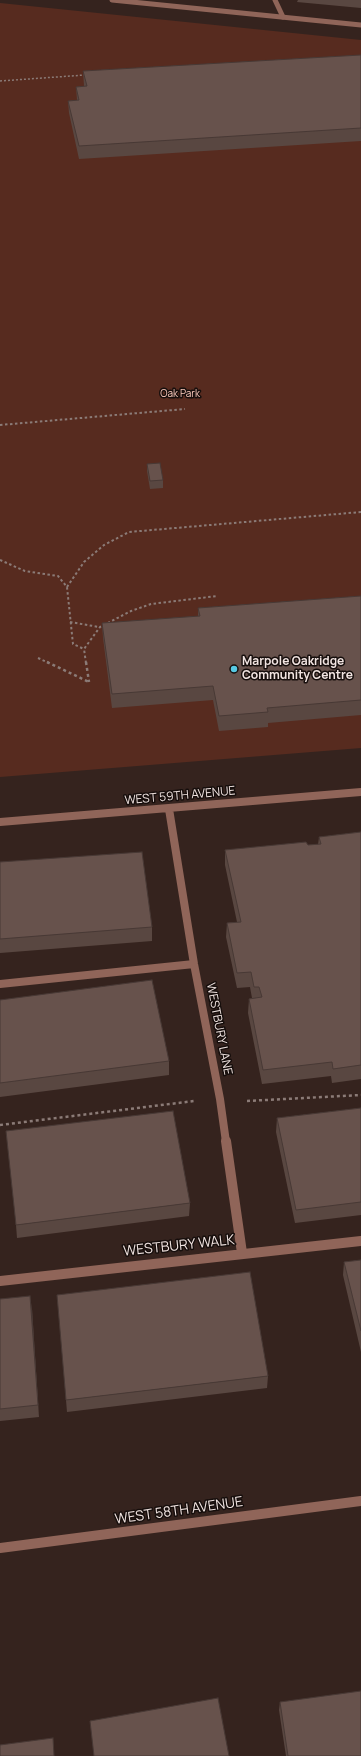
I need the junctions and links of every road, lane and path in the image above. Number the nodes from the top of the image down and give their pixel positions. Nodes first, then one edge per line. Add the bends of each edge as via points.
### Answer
1 (112, 0) edge
2 (275, 0) edge
3 (282, 17) junction
4 (361, 25) edge
5 (86, 75) edge
6 (0, 81) edge
7 (185, 409) dead end
8 (0, 425) edge
9 (361, 512) edge
10 (0, 560) edge
11 (67, 587) junction
12 (218, 596) dead end
13 (70, 622) junction
14 (100, 627) junction
15 (84, 649) junction
16 (38, 658) dead end
17 (361, 792) edge
18 (169, 809) junction
19 (0, 822) edge
20 (194, 964) junction
21 (0, 984) edge
22 (361, 1094) edge
23 (220, 1099) junction
24 (0, 1125) edge
25 (361, 1241) edge
26 (242, 1253) junction
27 (0, 1281) edge
28 (361, 1501) edge
29 (0, 1548) edge

1 - 3 street
2 - 3 street
3 - 4 street
5 - 6 path
7 - 8 path
9 - 11 path via 129,532 104,545 84,562
10 - 11 path via 25,571 58,576
11 - 13 path
12 - 14 path via 151,604
13 - 14 path
13 - 15 path via 73,644
14 - 15 path
15 - 16 path via 89,682
17 - 18 street, WEST 59TH AVENUE
18 - 19 street, WEST 59TH AVENUE
18 - 20 street, WESTBURY LANE
20 - 21 street
20 - 23 street, WESTBURY LANE
22 - 23 path via 238,1101
23 - 24 path
23 - 26 street, WESTBURY LANE
25 - 26 street, WESTBURY WALK
26 - 27 street, WESTBURY WALK
28 - 29 street, WEST 58TH AVENUE

